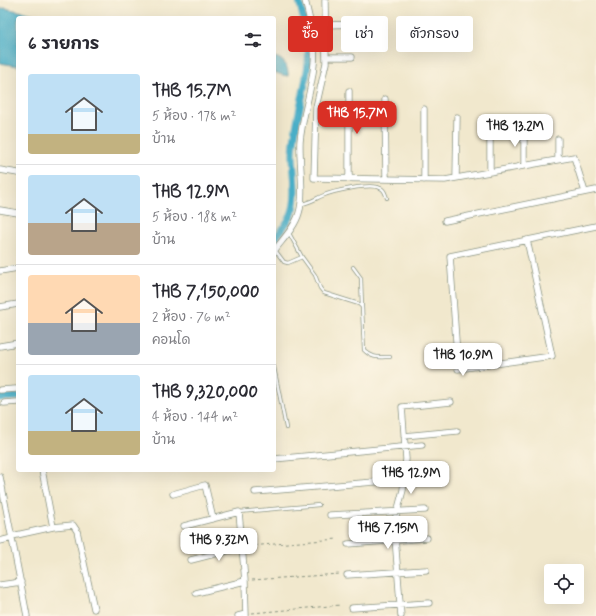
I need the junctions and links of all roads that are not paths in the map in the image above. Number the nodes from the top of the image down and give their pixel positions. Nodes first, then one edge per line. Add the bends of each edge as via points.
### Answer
1 (305, 0) edge
2 (325, 1) edge
3 (326, 16) edge
4 (326, 52) edge
5 (326, 57) junction
6 (352, 57) dead end
7 (349, 91) dead end
8 (385, 99) dead end
9 (424, 109) dead end
10 (457, 117) dead end
11 (490, 122) dead end
12 (524, 131) dead end
13 (558, 139) dead end
14 (558, 159) junction
15 (524, 166) junction
16 (0, 170) edge
17 (16, 172) edge
18 (490, 172) junction
19 (456, 178) junction
20 (349, 179) junction
21 (386, 179) junction
22 (424, 180) junction
23 (596, 190) edge
24 (585, 192) junction
25 (387, 198) dead end
26 (301, 204) junction
27 (0, 210) edge
28 (16, 213) edge
29 (445, 221) dead end
30 (596, 226) edge
31 (289, 233) junction
32 (528, 240) junction
33 (276, 248) edge
34 (276, 252) edge
35 (302, 257) junction
36 (353, 267) dead end
37 (16, 268) edge
38 (0, 271) edge
39 (16, 304) edge
40 (0, 306) edge
41 (362, 307) junction
42 (16, 343) edge
43 (0, 346) edge
44 (390, 357) dead end
45 (276, 376) edge
46 (16, 389) dead end
47 (0, 390) edge
48 (16, 402) edge
49 (451, 402) dead end
50 (4, 403) dead end
51 (286, 428) dead end
52 (457, 431) dead end
53 (404, 436) junction
54 (422, 445) dead end
55 (405, 447) junction
56 (276, 459) edge
57 (42, 472) edge
58 (0, 477) edge
59 (422, 478) dead end
60 (404, 480) junction
61 (255, 492) dead end
62 (173, 494) dead end
63 (320, 506) dead end
64 (425, 510) dead end
65 (398, 511) junction
66 (239, 512) junction
67 (330, 515) dead end
68 (213, 519) junction
69 (184, 526) dead end
70 (53, 527) junction
71 (12, 537) junction
72 (427, 538) dead end
73 (0, 541) edge
74 (395, 541) junction
75 (348, 544) dead end
76 (242, 547) junction
77 (191, 560) dead end
78 (426, 570) dead end
79 (398, 572) junction
80 (347, 575) dead end
81 (245, 581) junction
82 (21, 582) junction
83 (0, 585) edge
84 (196, 593) dead end
85 (429, 603) dead end
86 (400, 605) junction
87 (352, 608) dead end
88 (94, 609) dead end
89 (246, 615) edge
90 (27, 616) edge
91 (238, 616) edge
92 (401, 616) edge

1 - 26 street via 314,45 314,63 300,143
2 - 3 street
4 - 5 street
5 - 6 street
5 - 20 street via 316,108 314,178
7 - 20 street
8 - 21 street
9 - 22 street
10 - 19 street
11 - 18 street
12 - 15 street
13 - 14 street
14 - 15 street
14 - 24 street via 574,157
15 - 18 street
16 - 17 street
18 - 19 street
19 - 22 street
20 - 21 street
21 - 22 street
23 - 24 street
24 - 29 street
25 - 26 lane via 380,187 355,188 334,192
26 - 31 street
27 - 28 street
30 - 32 street
31 - 33 street
31 - 35 lane
32 - 32 street via 450,256 458,369 552,356
34 - 35 lane via 288,263
35 - 41 lane via 324,293
36 - 41 lane via 360,278
37 - 38 street
39 - 40 street
41 - 44 lane via 364,350 370,356
42 - 43 street
45 - 51 lane
46 - 47 street
48 - 50 street
49 - 53 street via 402,407
52 - 53 street
53 - 55 street
54 - 55 street
55 - 56 street
55 - 60 street
57 - 70 street
58 - 71 street
59 - 60 street
60 - 61 street
60 - 65 street
62 - 68 street via 205,485
63 - 66 lane
64 - 65 street
65 - 67 street
65 - 74 street via 394,524
66 - 68 street
66 - 76 street
68 - 69 street
70 - 71 street
70 - 88 street via 73,525 77,531
71 - 73 street
71 - 82 street
72 - 74 street
74 - 75 street
74 - 79 street
76 - 77 street
76 - 81 street
78 - 79 street
79 - 80 street
79 - 86 street
81 - 84 street
81 - 89 street
82 - 83 street
82 - 90 street
85 - 86 street
86 - 87 street
86 - 92 street
89 - 91 street

